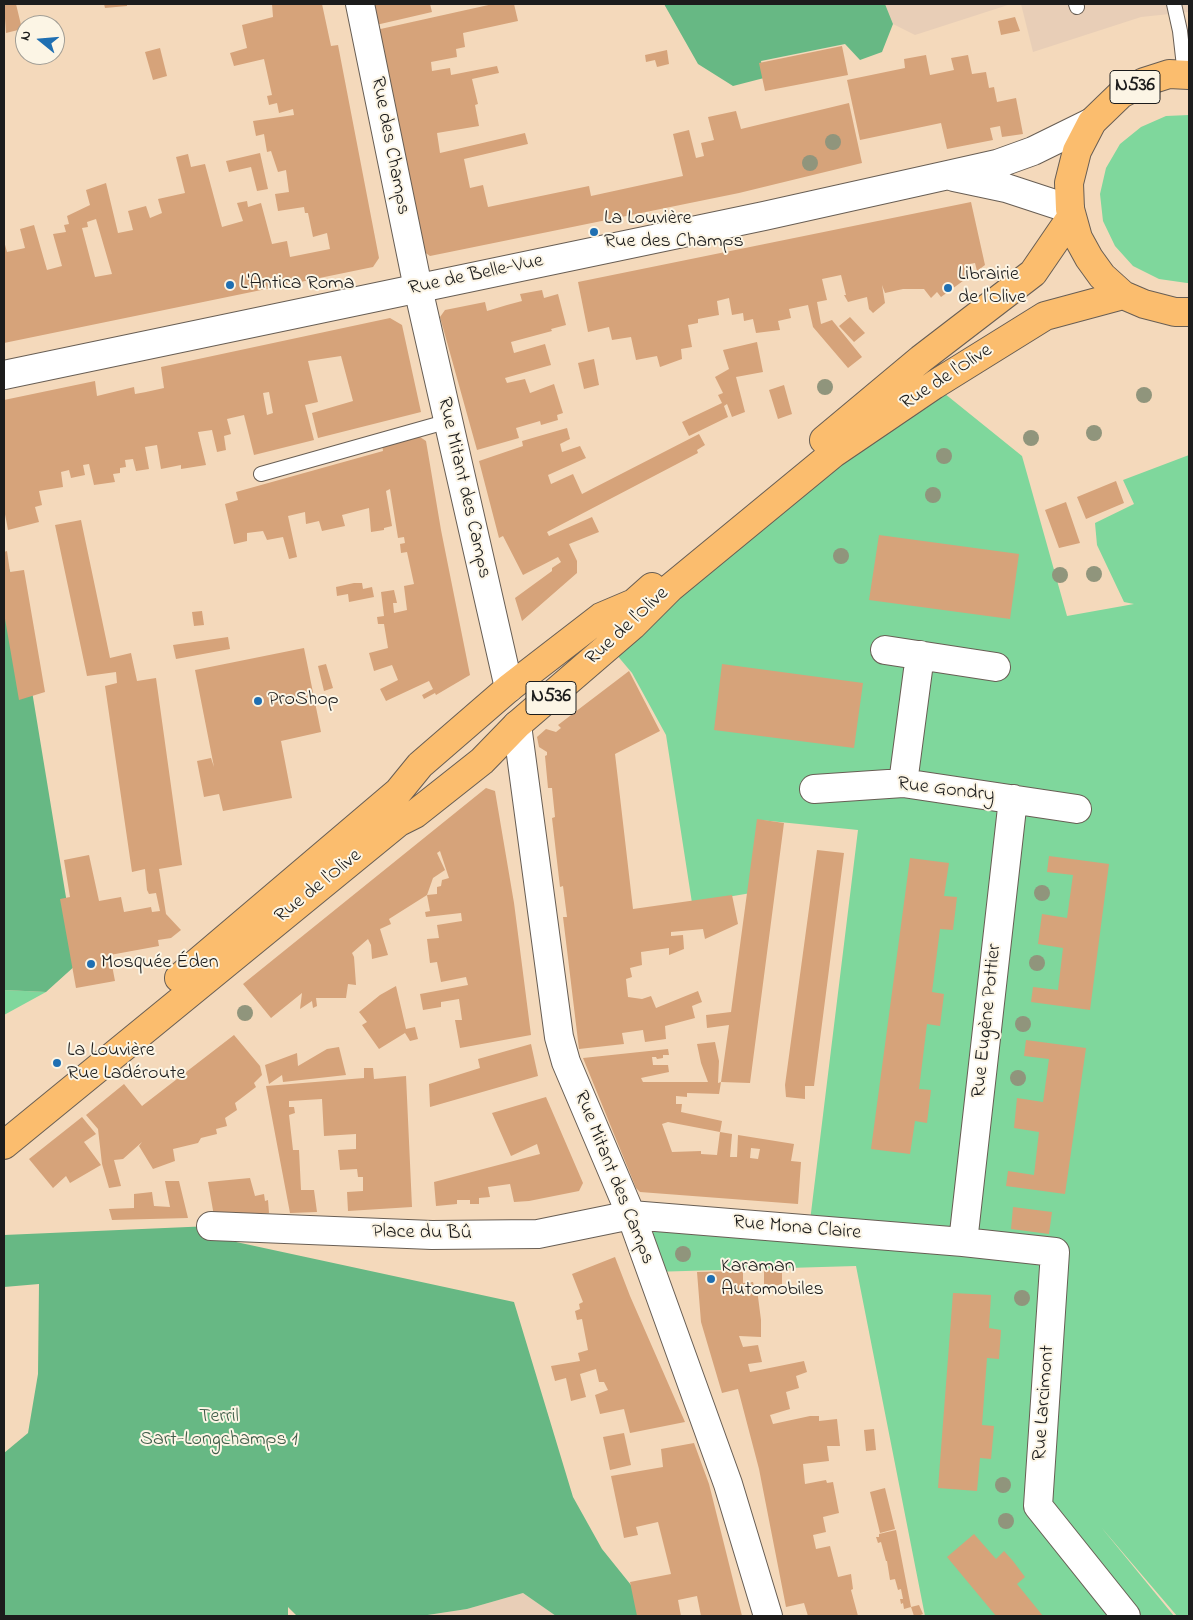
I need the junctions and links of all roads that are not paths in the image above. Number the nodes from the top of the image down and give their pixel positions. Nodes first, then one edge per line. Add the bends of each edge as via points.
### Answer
1 (360, 4) edge
2 (1174, 4) edge
3 (1187, 74) edge
4 (1092, 122) junction
5 (948, 175) junction
6 (1071, 213) junction
7 (418, 288) junction
8 (1123, 295) junction
9 (1189, 312) edge
10 (4, 375) edge
11 (448, 421) junction
12 (261, 474) dead end
13 (571, 640) junction
14 (885, 650) dead end
15 (920, 655) junction
16 (996, 667) dead end
17 (509, 688) junction
18 (517, 725) junction
19 (903, 783) junction
20 (814, 789) dead end
21 (1013, 799) junction
22 (1077, 808) dead end
23 (4, 1126) edge
24 (4, 1146) edge
25 (631, 1215) junction
26 (211, 1226) dead end
27 (963, 1242) junction
28 (768, 1616) edge
29 (1126, 1616) edge

1 - 7 street, Rue des Champs
2 - 3 lane
3 - 4 main road, N536 via 1169,74 1144,82 1121,94
4 - 5 street, Rue de Belle-Vue via 1033,151 997,164
4 - 6 main road, N536 via 1077,151 1070,183
5 - 6 street, Rue de Belle-Vue via 1006,188
5 - 7 street, Rue de Belle-Vue
6 - 8 main road, N536 via 1078,238 1089,258 1102,276
6 - 13 main road, Rue de l'Olive / N536 via 1033,274 921,359 634,603 601,617
7 - 10 street, Rue de Belle-Vue
7 - 11 street, Rue Mitant des Camps
8 - 9 main road, N536 via 1175,312
8 - 18 main road, Rue de l'Olive / N536 via 1045,316 834,452 670,588 632,626
11 - 12 lane
11 - 17 street, Rue Mitant des Camps
13 - 17 main road, Rue de l'Olive / N536
13 - 18 main road via 561,665 517,702
14 - 15 street
15 - 16 street
15 - 19 street
17 - 23 main road, Rue de l'Olive / N536 via 420,765 398,792
18 - 24 main road, Rue de l'Olive / N536 via 482,761 415,814 399,822
18 - 25 street, Rue Mitant des Camps via 559,1037 566,1062
19 - 20 street, Rue Gondry
19 - 21 street, Rue Gondry
21 - 22 street, Rue Gondry
21 - 27 street, Rue Eugène Pottier
25 - 26 street, Place du Bû via 538,1234 432,1235
25 - 27 street, Rue Mona Claire
25 - 28 street, Rue Mitant des Camps via 728,1484
27 - 29 street, Rue Larcimont via 1055,1252 1038,1506

